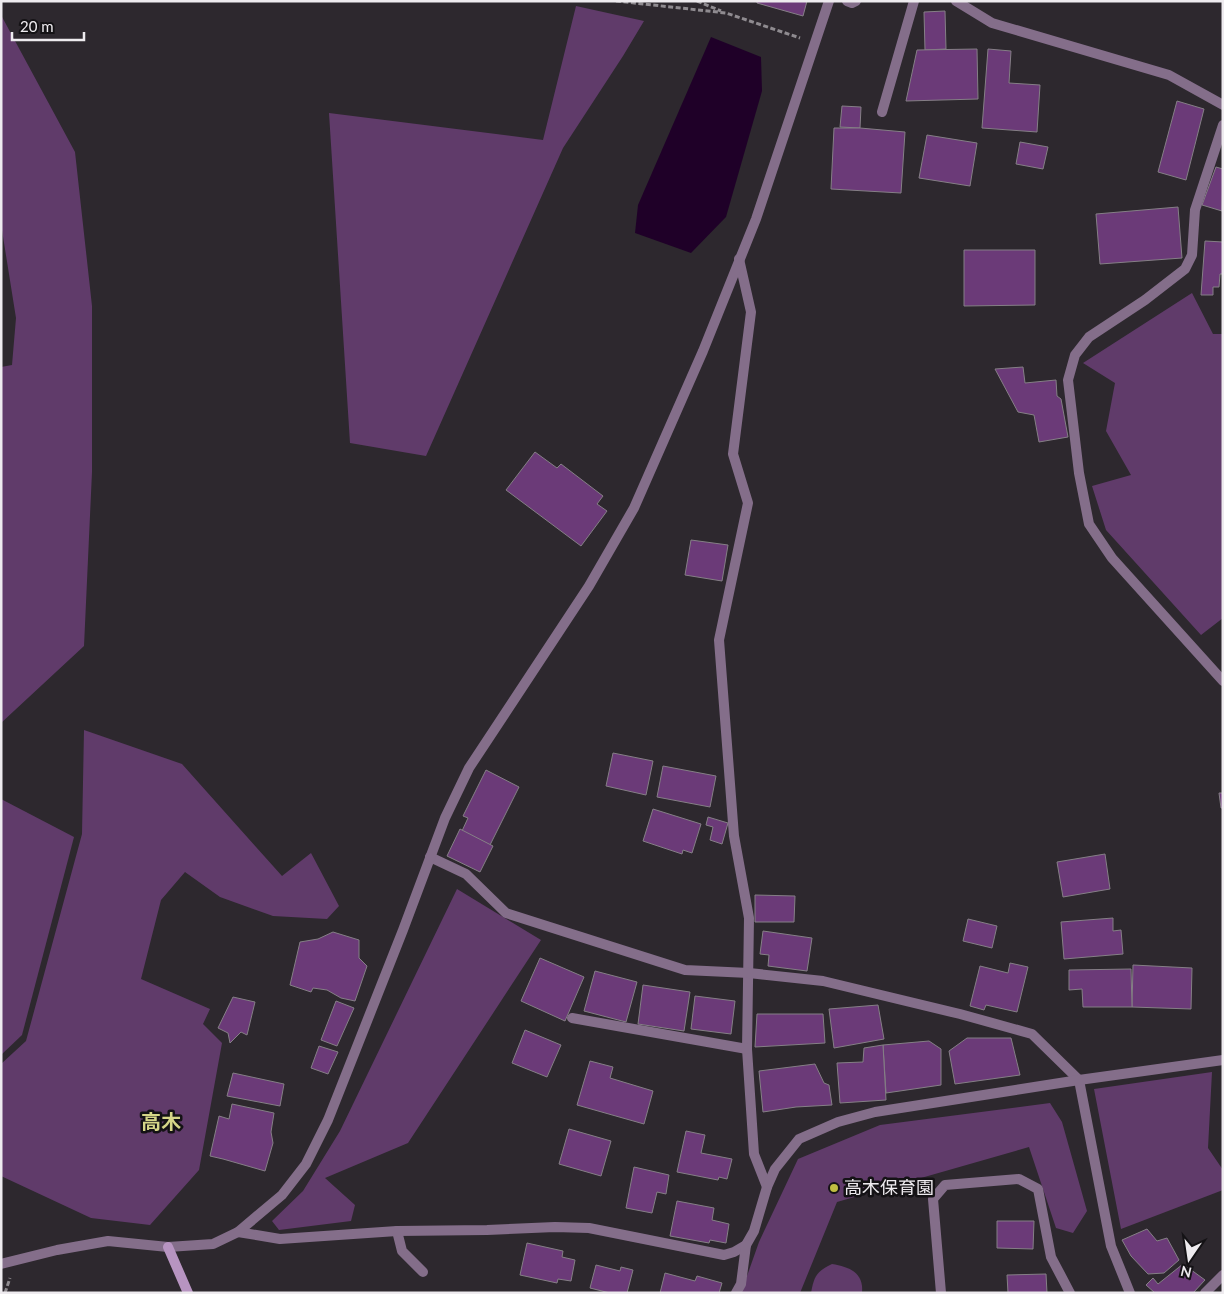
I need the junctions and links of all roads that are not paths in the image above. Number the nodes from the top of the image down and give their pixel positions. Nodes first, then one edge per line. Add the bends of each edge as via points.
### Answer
1 (829, 1) edge
2 (847, 1) edge
3 (856, 1) edge
4 (914, 1) edge
5 (956, 1) edge
6 (1223, 105) edge
7 (882, 112) dead end
8 (1223, 126) edge
9 (740, 259) junction
10 (1223, 681) edge
11 (430, 857) junction
12 (749, 973) junction
13 (572, 1018) dead end
14 (747, 1048) junction
15 (1223, 1060) edge
16 (1079, 1080) junction
17 (767, 1188) junction
18 (397, 1231) junction
19 (238, 1232) junction
20 (746, 1245) junction
21 (168, 1248) junction
22 (1, 1264) edge
23 (423, 1272) dead end
24 (1223, 1275) edge
25 (188, 1293) edge
26 (736, 1293) edge
27 (941, 1293) edge
28 (1070, 1293) edge
29 (1130, 1293) edge
30 (1205, 1293) edge

1 - 9 street
2 - 3 street
4 - 7 street
5 - 6 street via 992,23 1169,75
8 - 10 street via 1195,210 1192,255 1185,269 1146,300 1089,337 1075,355 1068,380 1079,473 1089,524 1112,558
9 - 11 street via 634,508 589,586 469,768
9 - 12 street via 751,312 733,454 748,503 719,640 734,836 748,918
11 - 12 street via 466,874 506,913 685,970
11 - 19 street via 328,1120 306,1164 282,1195
12 - 14 street
12 - 16 street via 823,981 1032,1034
13 - 14 street
14 - 17 street via 754,1154
15 - 16 street
16 - 17 street via 875,1112 838,1122 799,1140 775,1169
16 - 29 street via 1111,1246
17 - 20 street via 754,1231
18 - 19 street via 280,1239
18 - 20 street via 589,1228 724,1255
18 - 23 street via 402,1251
19 - 21 street via 213,1244
20 - 26 street via 741,1284
21 - 22 street via 108,1242 56,1250
21 - 25 street
24 - 30 street
27 - 28 street via 933,1199 945,1185 1020,1179 1038,1189 1051,1257

